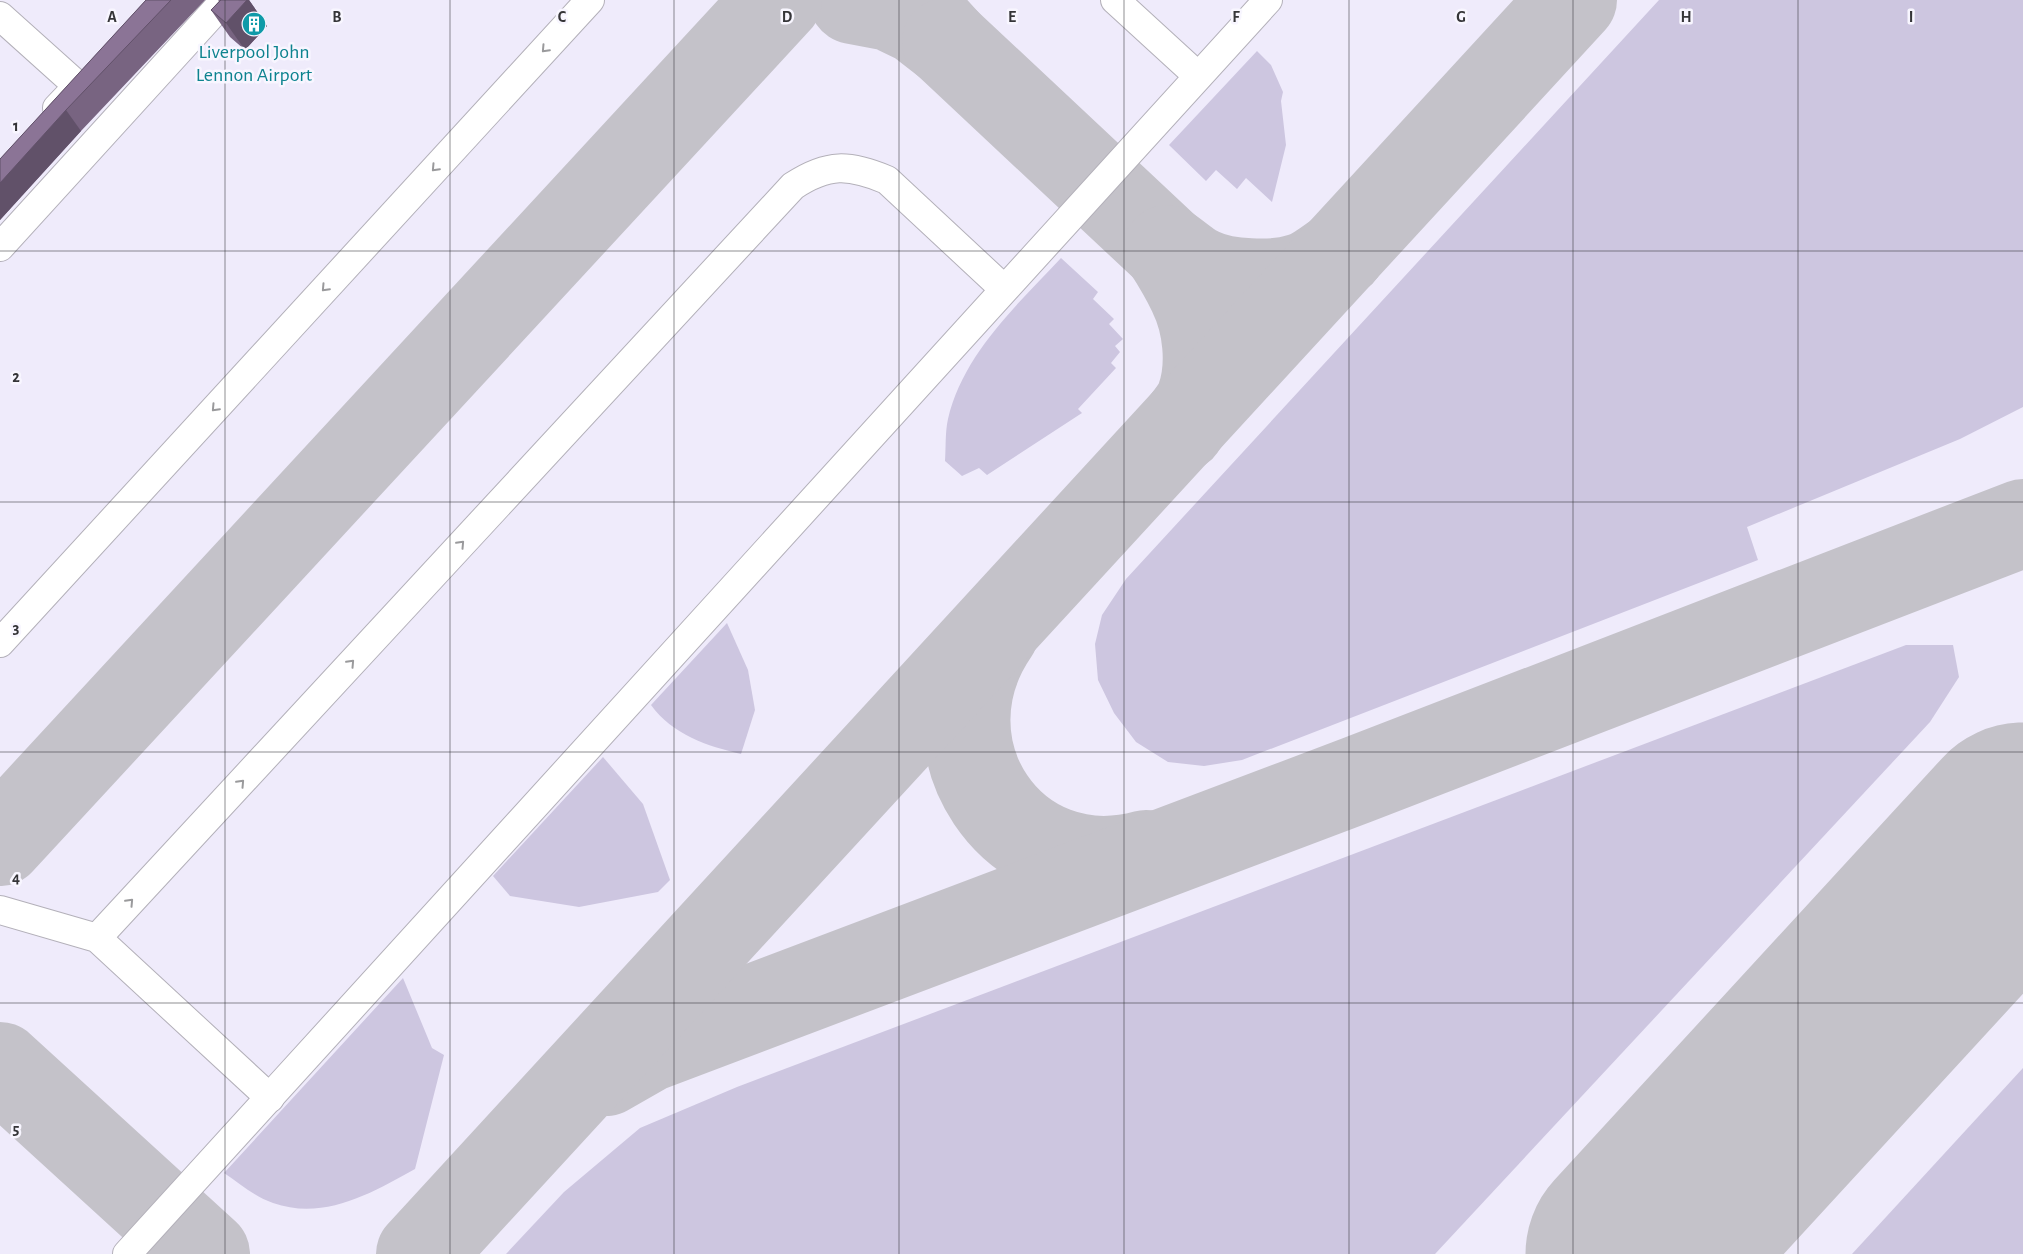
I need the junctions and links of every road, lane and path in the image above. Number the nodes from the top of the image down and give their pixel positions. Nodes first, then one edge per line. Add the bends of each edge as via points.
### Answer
1 (225, 0) edge
2 (590, 0) edge
3 (1114, 0) edge
4 (1268, 0) edge
5 (0, 16) edge
6 (1198, 76) junction
7 (39, 126) edge
8 (0, 247) edge
9 (1004, 289) junction
10 (0, 642) edge
11 (0, 910) edge
12 (97, 938) junction
13 (270, 1098) junction
14 (127, 1254) edge

1 - 8 lane
2 -> 10 lane
3 - 6 lane
4 - 6 lane
5 - 7 lane via 78,86
6 - 9 lane
12 -> 9 lane via 793,186 827,169 866,171 887,180
9 - 13 lane
11 - 12 lane
12 - 13 lane
13 - 14 lane

